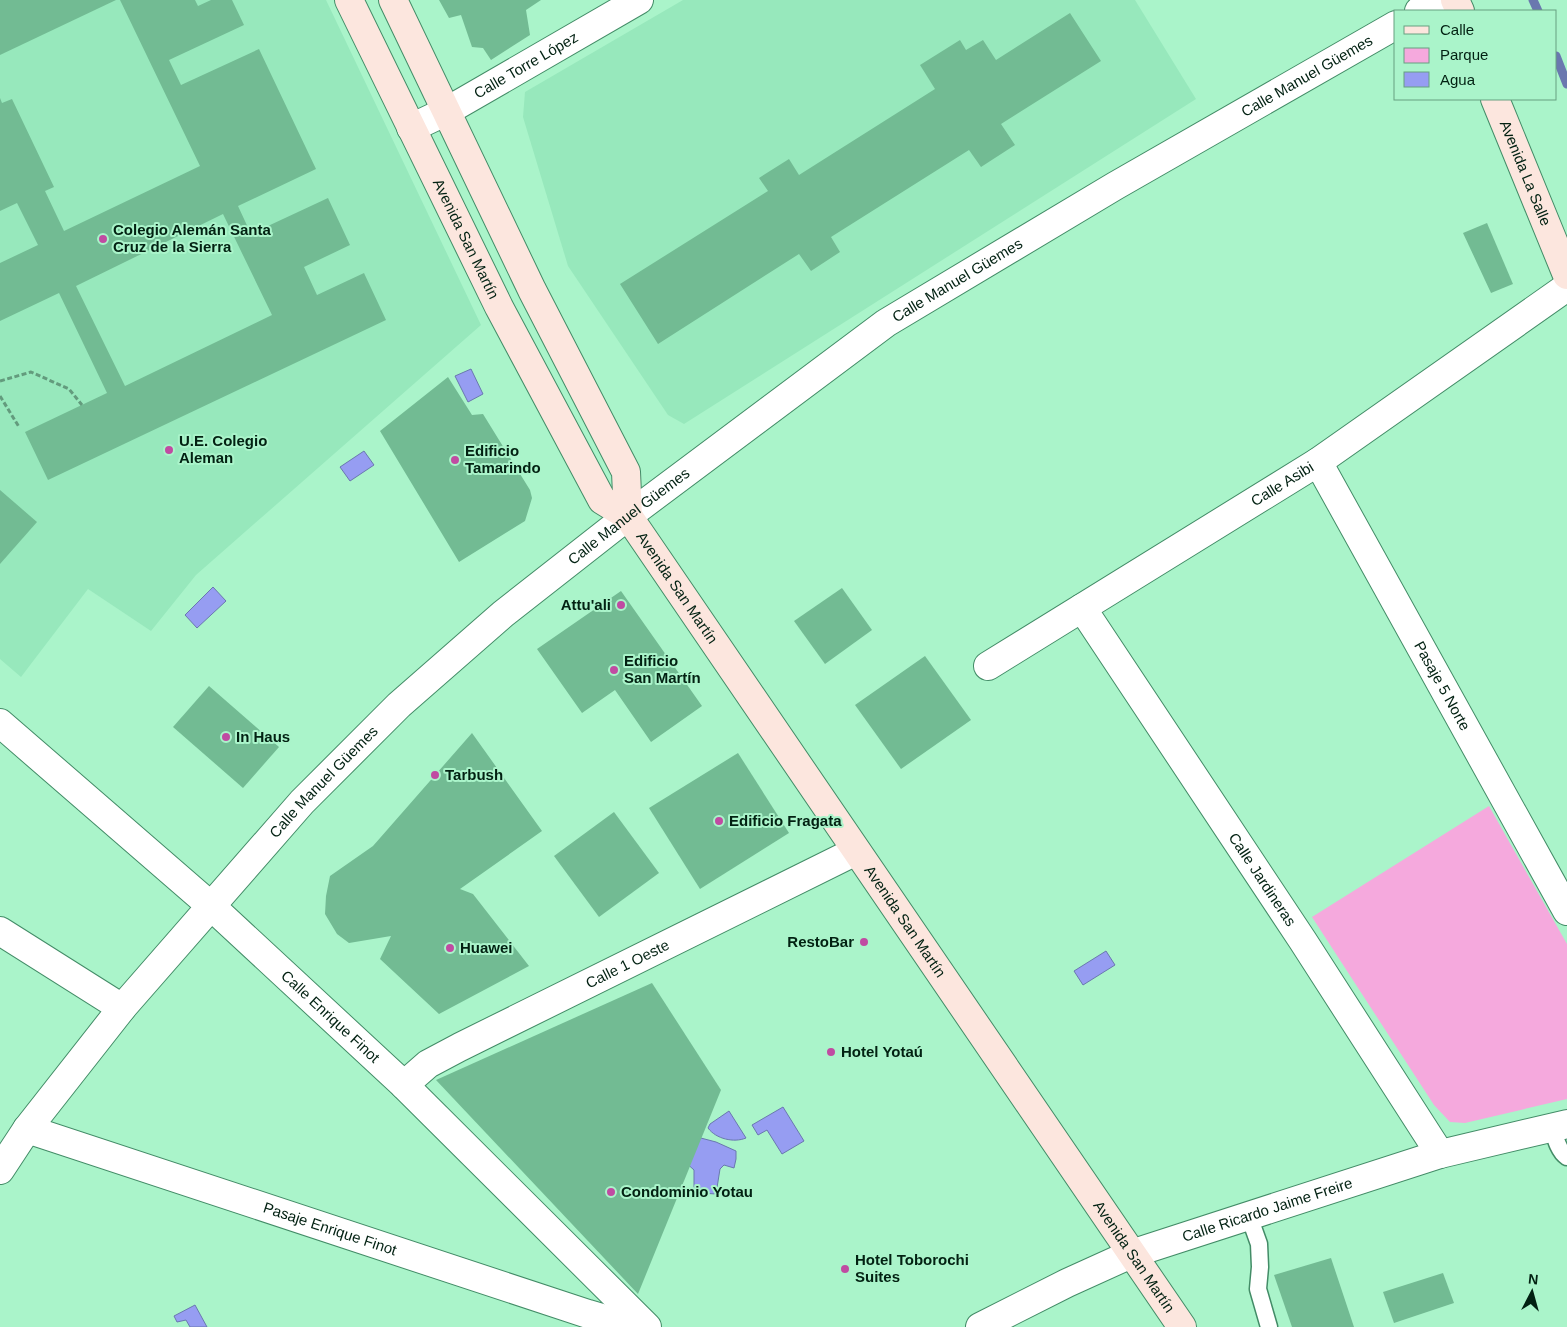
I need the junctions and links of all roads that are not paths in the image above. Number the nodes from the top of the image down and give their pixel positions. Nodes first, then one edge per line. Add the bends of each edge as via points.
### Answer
1 (349, 0) edge
2 (393, 0) edge
3 (639, 0) edge
4 (1439, 0) edge
5 (1421, 10) edge
6 (1394, 26) edge
7 (1495, 100) edge
8 (447, 111) junction
9 (411, 128) junction
10 (1567, 275) edge
11 (1567, 287) edge
12 (1318, 462) junction
13 (628, 516) junction
14 (1082, 608) junction
15 (988, 666) dead end
16 (0, 723) edge
17 (856, 851) junction
18 (211, 906) junction
19 (1567, 911) edge
20 (0, 931) edge
21 (122, 1008) junction
22 (404, 1085) junction
23 (1559, 1125) edge
24 (27, 1129) junction
25 (1440, 1154) junction
26 (1567, 1157) edge
27 (0, 1170) edge
28 (1249, 1216) junction
29 (1131, 1254) junction
30 (632, 1327) edge
31 (647, 1327) edge
32 (980, 1327) edge
33 (1182, 1327) edge
34 (1269, 1327) edge

1 - 9 main road, Avenida San Martín
2 - 8 main road, Avenida San Martín
3 - 8 street, Calle Torre López
4 - 5 street
6 - 13 street, Calle Manuel Güemes via 1115,186 886,323
7 - 10 main road, Avenida La Salle
8 - 9 street, Calle Torre López
8 - 13 main road, Avenida San Martín via 532,290 626,472
9 - 13 main road, Avenida San Martín via 498,307 602,500
11 - 12 street, Calle Asibi
12 - 14 street, Calle Asibi
12 - 19 street, Pasaje 5 Norte
13 - 17 main road, Avenida San Martín
13 - 18 street, Calle Manuel Güemes via 503,614 400,705 302,802
14 - 15 street, Calle Asibi
14 - 25 street, Calle Jardineras
16 - 18 street, Calle Enrique Finot
17 - 22 street, Calle 1 Oeste via 460,1047 428,1064
17 - 29 main road, Avenida San Martín
18 - 21 street, Calle Manuel Güemes
18 - 22 street, Calle Enrique Finot
20 - 21 street
21 - 24 street, Calle Manuel Güemes
22 - 31 street, Calle Enrique Finot
23 - 25 street, Calle Ricardo Jaime Freire
23 - 26 lane via 1559,1146
24 - 27 street, Calle Manuel Güemes
24 - 30 street, Pasaje Enrique Finot
25 - 28 street, Calle Ricardo Jaime Freire
28 - 29 street, Calle Ricardo Jaime Freire
28 - 34 lane via 1259,1244 1258,1289
29 - 32 street, Calle Ricardo Jaime Freire
29 - 33 main road, Avenida San Martín

